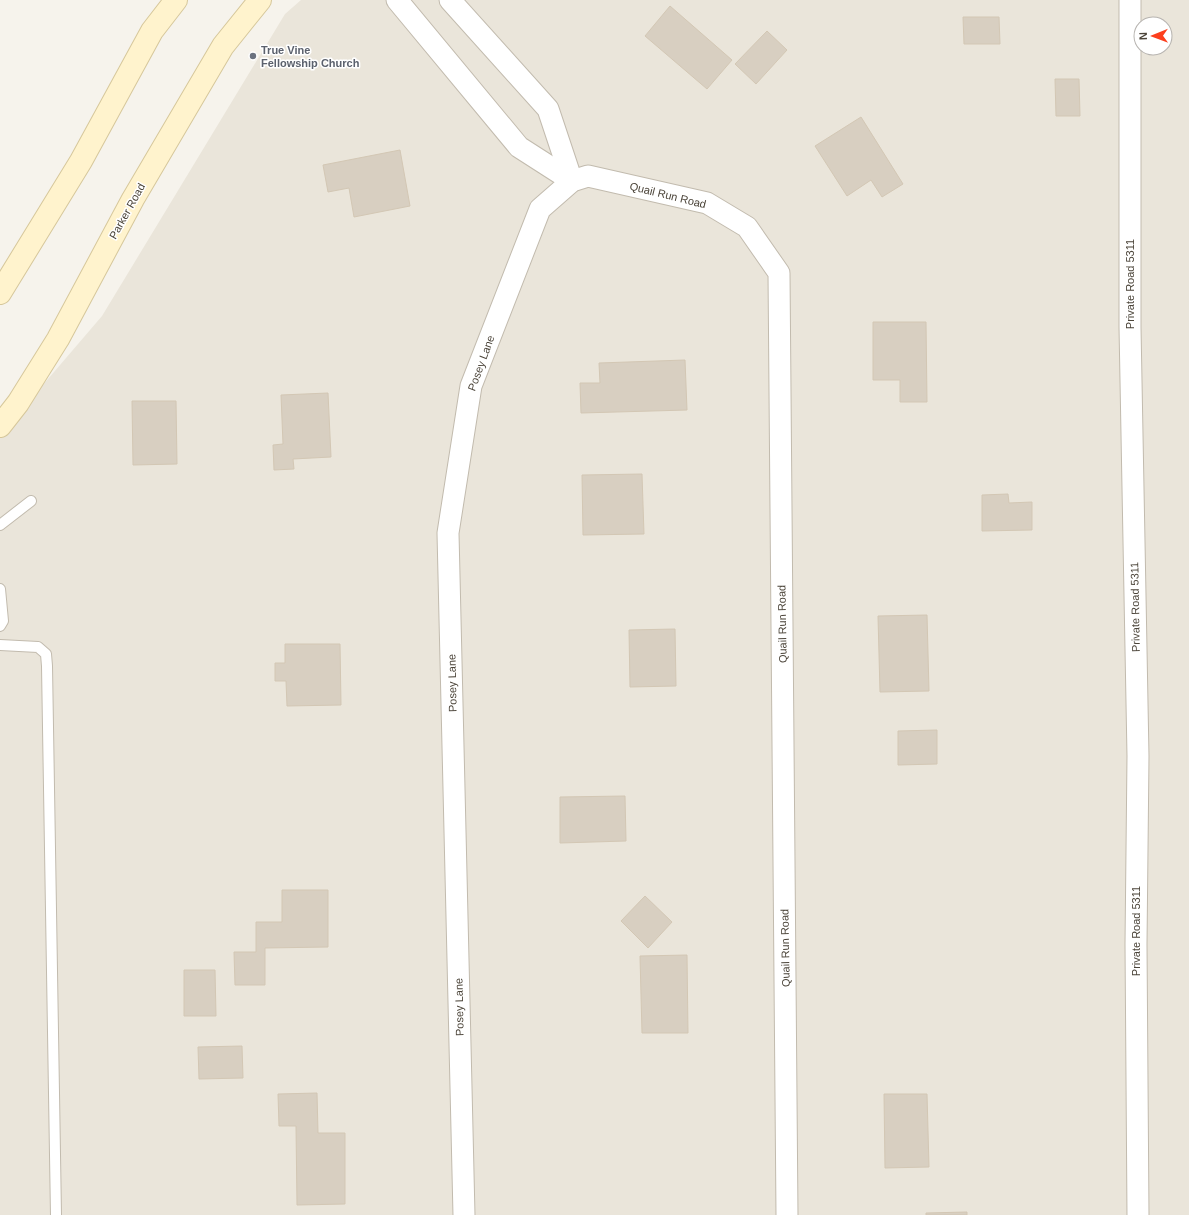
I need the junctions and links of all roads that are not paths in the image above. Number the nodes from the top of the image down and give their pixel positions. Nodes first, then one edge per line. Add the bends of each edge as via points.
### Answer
1 (176, 0) edge
2 (260, 0) edge
3 (397, 0) edge
4 (450, 0) edge
5 (1130, 0) edge
6 (572, 181) junction
7 (0, 292) edge
8 (0, 426) edge
9 (31, 501) dead end
10 (0, 525) edge
11 (0, 589) edge
12 (0, 626) edge
13 (0, 645) edge
14 (56, 1215) edge
15 (464, 1215) edge
16 (787, 1215) edge
17 (1138, 1215) edge

1 - 7 main road via 152,31 81,161
2 - 8 main road, Parker Road via 220,52 137,193 58,339 18,403
3 - 6 street via 519,147
4 - 6 street via 548,109
5 - 17 street, Private Road 5311 via 1130,327 1138,756
6 - 15 street, Posey Lane via 540,209 471,386 448,533
6 - 16 street, Quail Run Road via 588,176 707,203 747,227 779,274
9 - 10 lane
11 - 12 lane via 3,621
13 - 14 lane via 38,647 46,654

